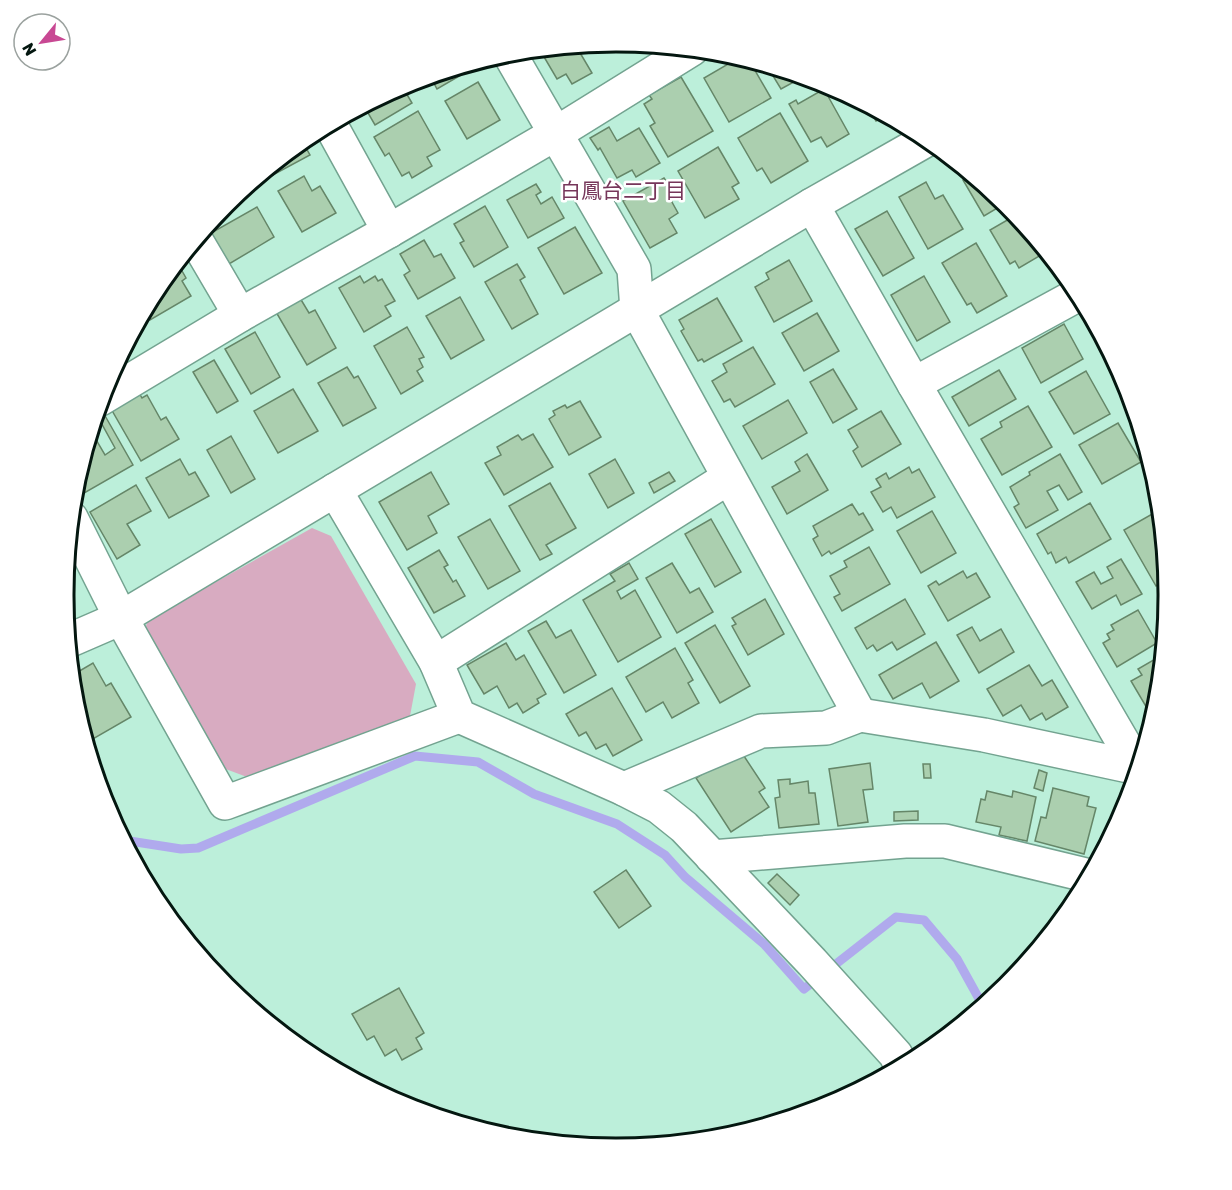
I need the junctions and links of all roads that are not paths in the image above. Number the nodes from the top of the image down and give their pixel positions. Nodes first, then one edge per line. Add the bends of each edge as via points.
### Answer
1 (681, 57) edge
2 (514, 62) edge
3 (334, 132) edge
4 (555, 134) junction
5 (918, 145) edge
6 (812, 204) junction
7 (389, 231) junction
8 (200, 247) edge
9 (1070, 299) edge
10 (637, 310) junction
11 (240, 315) junction
12 (914, 384) junction
13 (114, 391) edge
14 (728, 478) junction
15 (334, 490) junction
16 (77, 531) edge
17 (121, 618) junction
18 (76, 638) edge
19 (436, 662) junction
20 (860, 715) junction
21 (459, 716) junction
22 (1133, 759) edge
23 (1131, 766) edge
24 (624, 789) junction
25 (712, 856) junction
26 (1081, 874) edge
27 (897, 1058) edge

1 - 4 street
2 - 4 street
3 - 7 street
4 - 7 street
4 - 10 street via 634,269
5 - 6 street
6 - 10 street
6 - 12 street
7 - 11 street
8 - 11 street
9 - 12 street
10 - 14 street
10 - 15 street
11 - 13 street
12 - 22 street
14 - 19 street
14 - 20 street
15 - 17 street
15 - 19 street
16 - 17 street
17 - 18 street
17 - 21 street via 225,803
19 - 21 street
20 - 23 street via 984,735
20 - 24 street via 826,728 761,731
21 - 24 street
24 - 25 street via 659,807
25 - 26 street via 945,841
25 - 27 street

